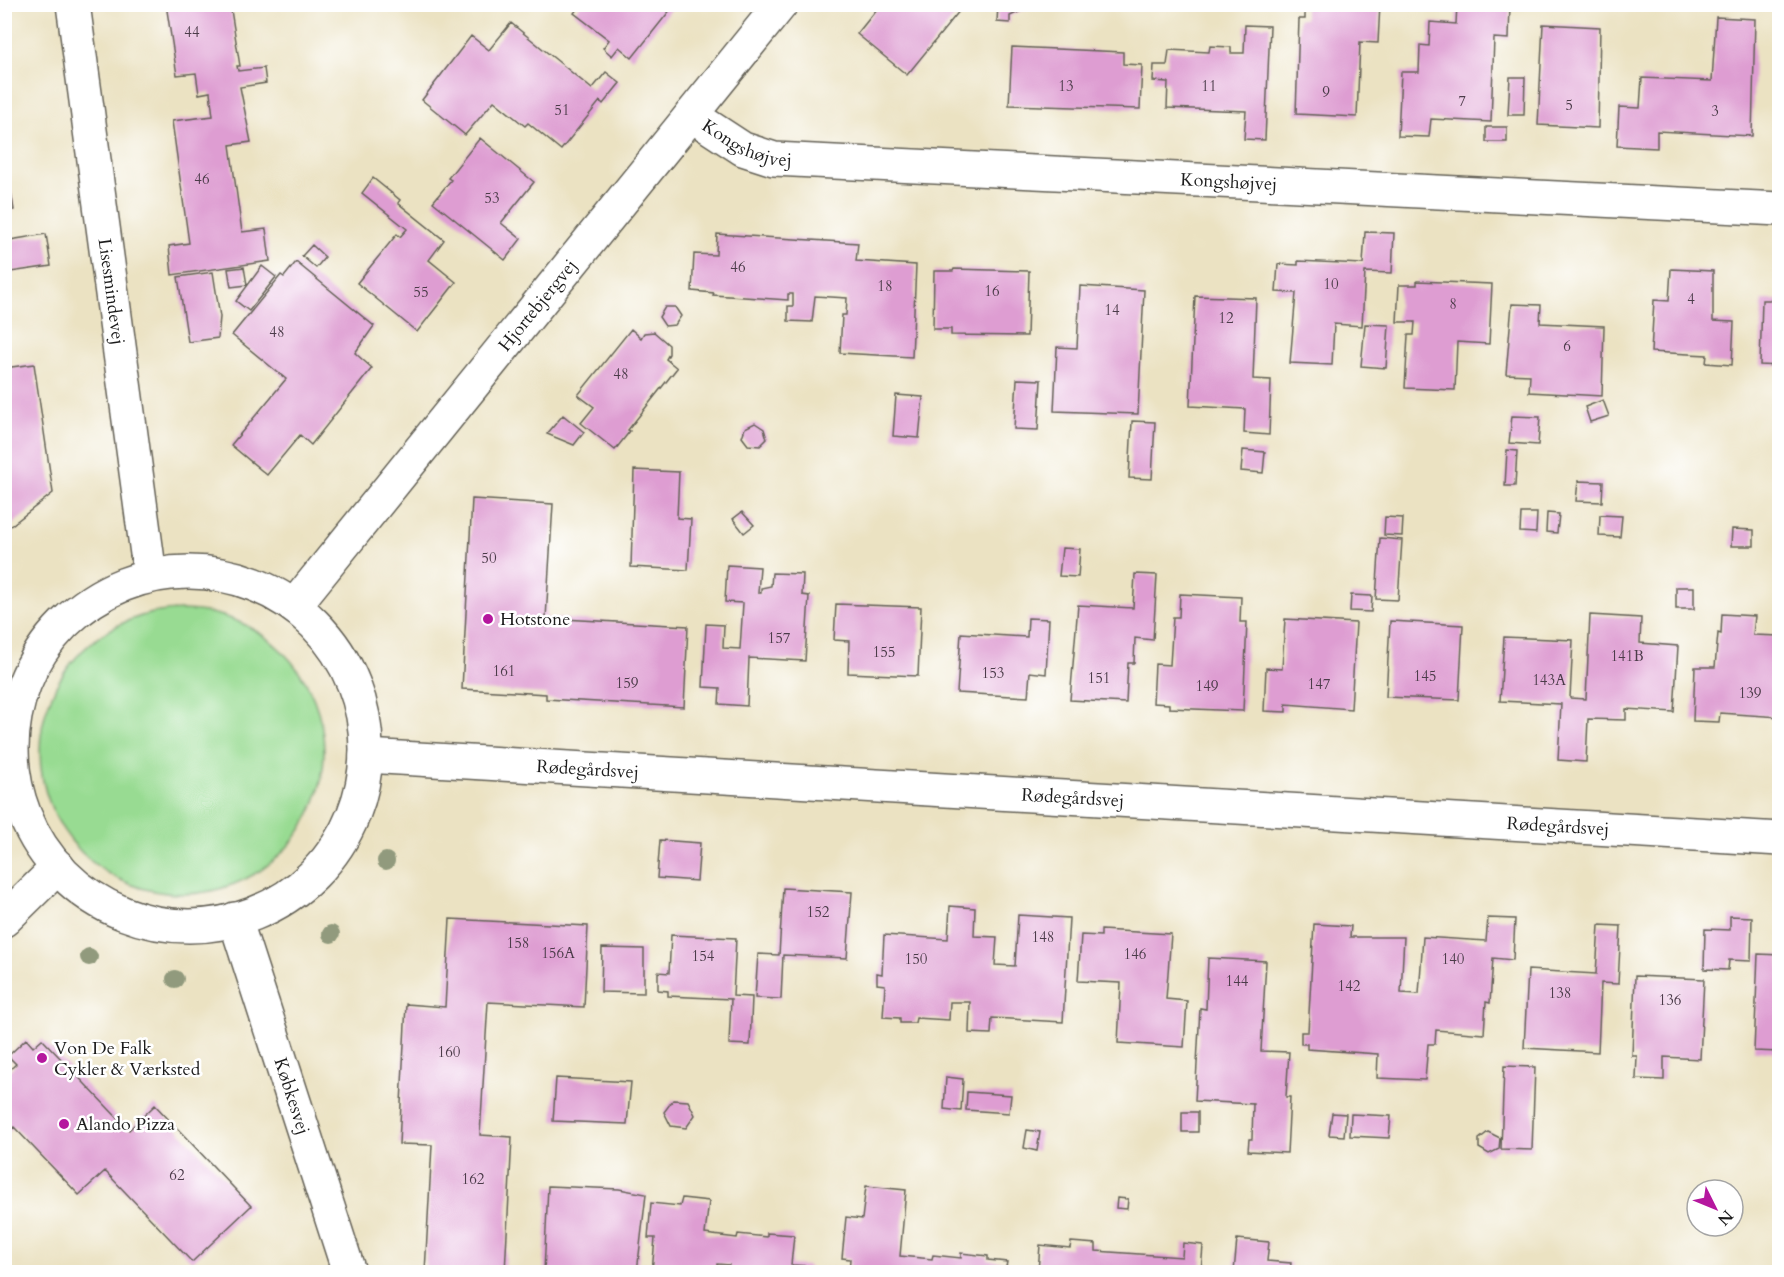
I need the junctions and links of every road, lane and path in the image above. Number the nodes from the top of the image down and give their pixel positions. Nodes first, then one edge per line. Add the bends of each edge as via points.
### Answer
1 (73, 4) edge
2 (781, 4) edge
3 (691, 115) junction
4 (1779, 209) edge
5 (150, 576) junction
6 (294, 606) junction
7 (14, 683) edge
8 (366, 756) junction
9 (1779, 839) edge
10 (58, 867) junction
11 (235, 919) junction
12 (4, 920) edge
13 (350, 1272) edge

1 - 5 street, Lisesmindevej
2 - 3 street, Hjortebjergvej
3 - 4 street, Kongshøjvej via 743,149 774,159
3 - 6 street, Hjortebjergvej
5 - 6 street via 188,572 225,575 261,587
5 - 7 street via 109,591 72,616 32,668
6 - 8 street via 326,636 349,672 362,713
7 - 10 street via 15,782 31,828
8 - 9 street, Rødegårdsvej
8 - 11 street via 358,800 340,841 327,859 295,890
10 - 11 street via 90,896 149,921 192,926
10 - 12 street
11 - 13 street, Købkesvej

